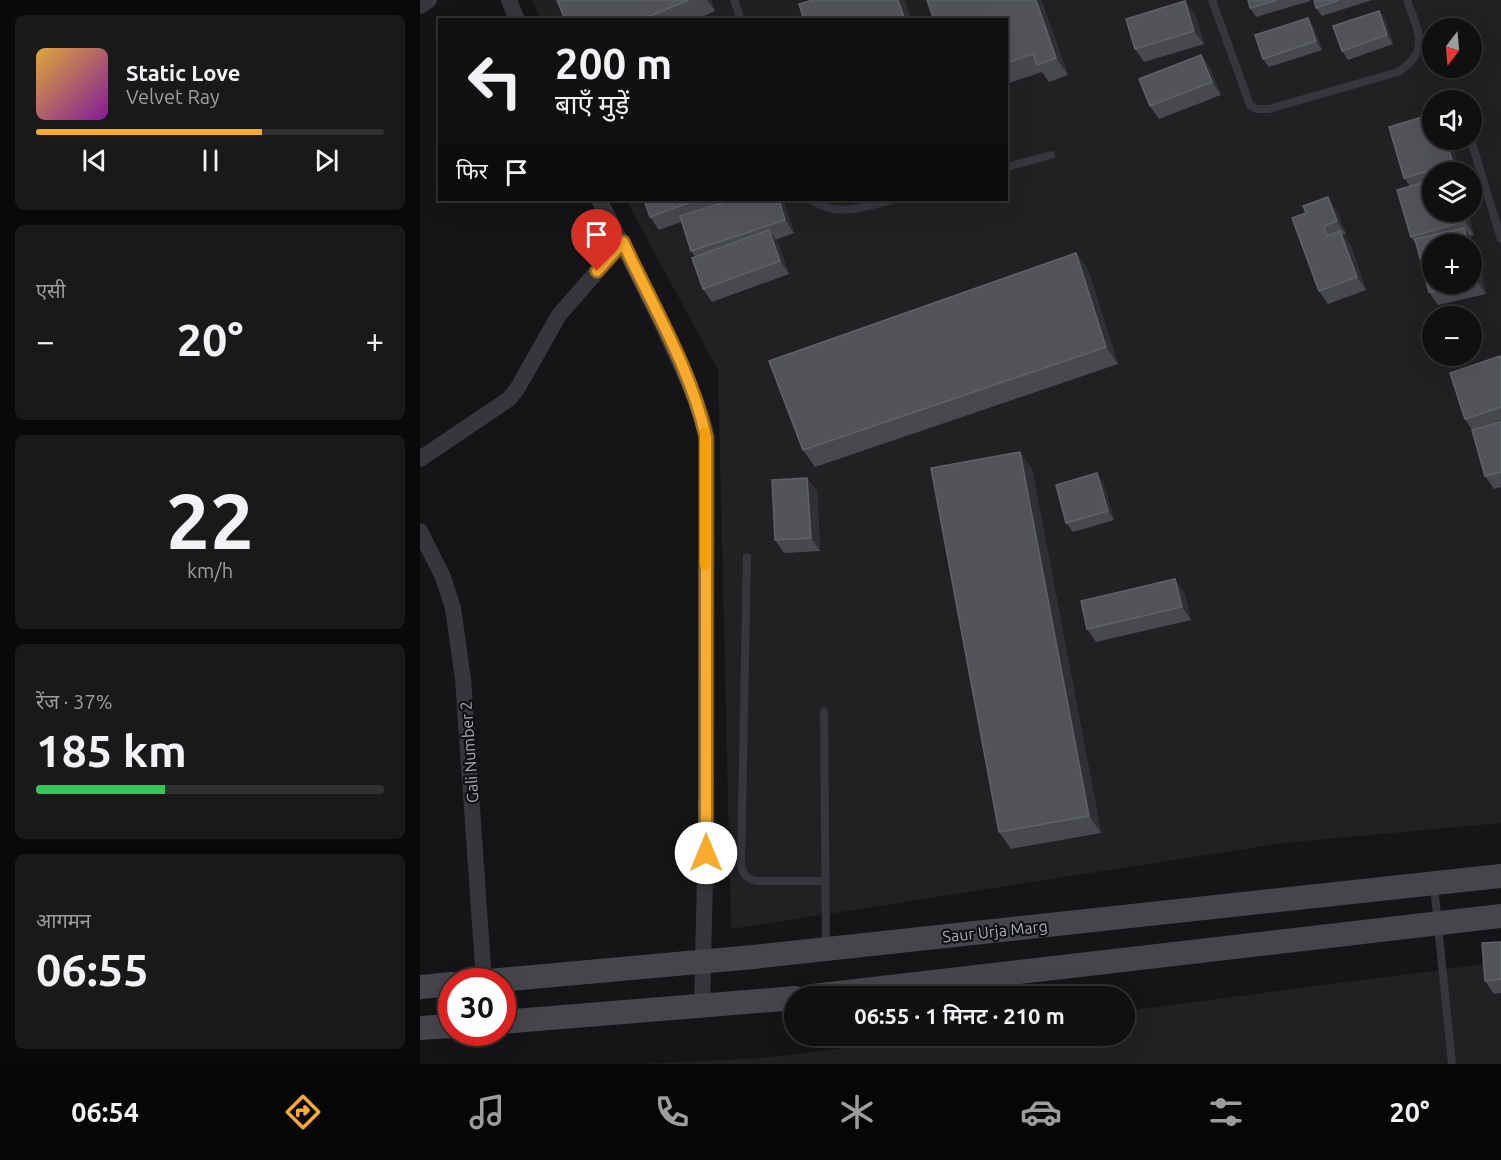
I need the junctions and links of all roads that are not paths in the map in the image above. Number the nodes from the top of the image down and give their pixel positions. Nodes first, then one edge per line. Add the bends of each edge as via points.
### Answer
1 (429, 0) edge
2 (509, 0) edge
3 (734, 0) edge
4 (1212, 0) edge
5 (1407, 0) edge
6 (420, 6) edge
7 (516, 18) edge
8 (740, 18) edge
9 (1474, 150) edge
10 (1050, 155) dead end
11 (1008, 166) edge
12 (600, 201) edge
13 (814, 201) edge
14 (888, 201) edge
15 (1501, 239) edge
16 (623, 242) junction
17 (420, 459) edge
18 (420, 531) edge
19 (747, 556) dead end
20 (824, 712) dead end
21 (1501, 876) edge
22 (826, 881) junction
23 (1434, 883) junction
24 (1501, 916) edge
25 (1439, 923) junction
26 (826, 949) junction
27 (704, 961) junction
28 (485, 968) edge
29 (516, 978) edge
30 (438, 985) edge
31 (899, 986) edge
32 (420, 987) edge
33 (784, 999) edge
34 (702, 1007) junction
35 (516, 1021) edge
36 (438, 1027) edge
37 (420, 1028) edge
38 (1452, 1064) edge

1 - 6 street
2 - 7 street
3 - 8 lane
4 - 5 lane via 1250,105 1269,110 1408,66 1418,55 1420,42
9 - 15 lane
10 - 11 lane
12 - 16 street
13 - 14 lane via 848,212
16 - 17 street via 559,315 509,399
16 - 27 street via 687,379 706,437
18 - 28 street, Gali Number 2 via 453,608
19 - 22 lane via 743,874 757,881
20 - 22 lane
21 - 23 street, Saur Urja Marg
22 - 26 lane
23 - 25 lane
23 - 26 street, Saur Urja Marg
24 - 25 street
25 - 31 street
25 - 38 lane
26 - 27 street, Saur Urja Marg
27 - 29 street, Saur Urja Marg
27 - 34 street
30 - 32 street
33 - 34 street
34 - 35 street
36 - 37 street

